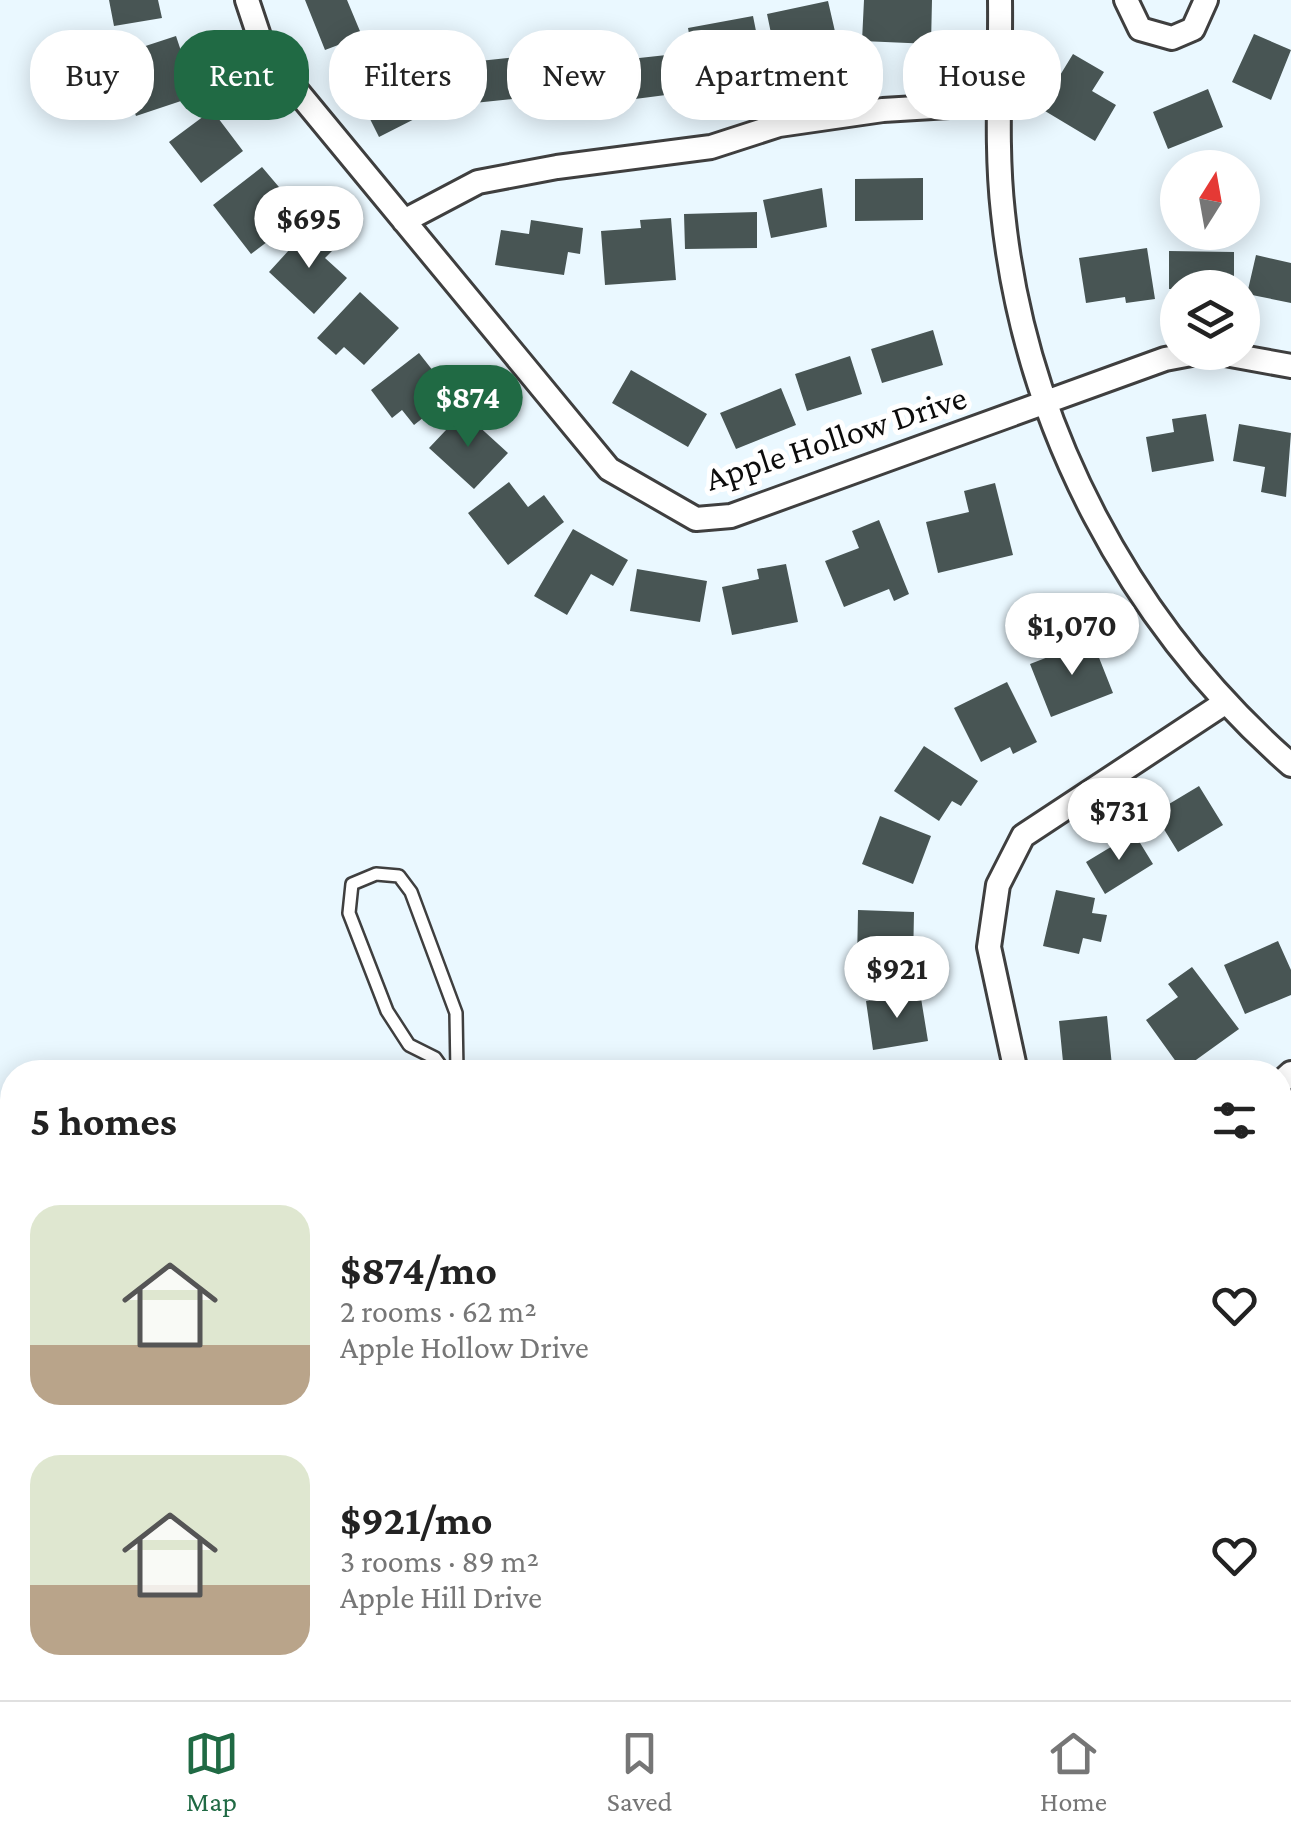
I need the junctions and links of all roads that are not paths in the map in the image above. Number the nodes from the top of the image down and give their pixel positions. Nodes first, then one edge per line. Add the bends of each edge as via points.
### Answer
1 (247, 0) edge
2 (1000, 0) edge
3 (1126, 0) edge
4 (1206, 0) edge
5 (1000, 30) edge
6 (903, 109) edge
7 (999, 120) edge
8 (404, 221) junction
9 (1260, 360) edge
10 (1160, 361) edge
11 (1291, 366) edge
12 (1046, 405) junction
13 (1226, 702) junction
14 (1291, 765) edge
15 (436, 1060) edge
16 (457, 1060) edge
17 (1013, 1060) edge

1 - 8 street, Apple Hollow Drive via 264,51
2 - 5 street
3 - 4 street via 1140,29 1172,38 1193,29
6 - 8 street via 780,125 711,148 478,182
7 - 12 street via 1012,276
8 - 12 street, Apple Hollow Drive via 609,470 696,519 731,516
9 - 11 street
10 - 12 street, Apple Hollow Drive
12 - 13 street via 1112,549 1167,632
13 - 14 street
13 - 17 street via 1023,836 998,885 989,947
15 - 16 lane via 409,1045 388,1011 349,912 352,884 376,874 399,876 412,892 456,1012

